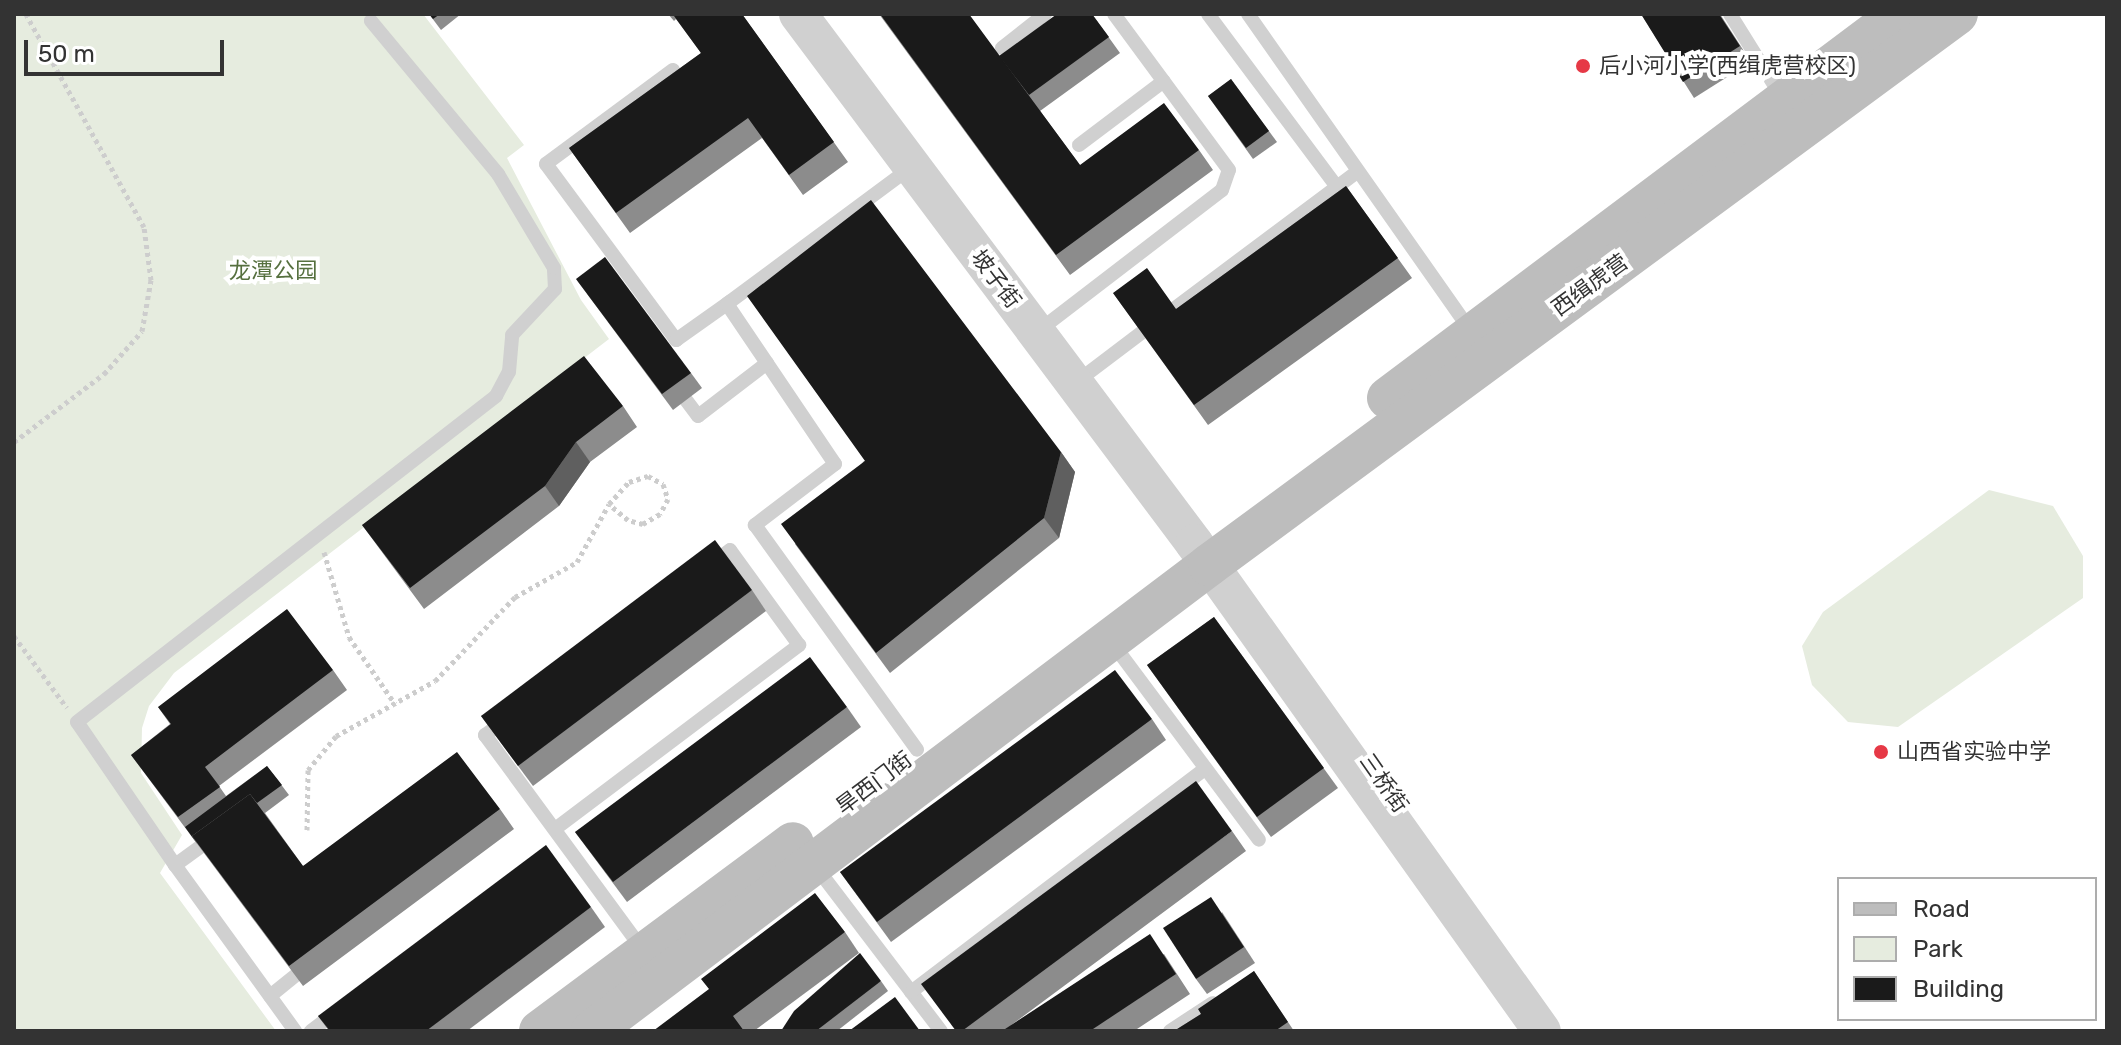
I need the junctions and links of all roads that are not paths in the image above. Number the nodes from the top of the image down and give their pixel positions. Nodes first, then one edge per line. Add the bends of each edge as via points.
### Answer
1 (798, 14) edge
2 (818, 14) edge
3 (1045, 14) edge
4 (1114, 14) edge
5 (1208, 14) edge
6 (1248, 14) edge
7 (1730, 14) edge
8 (1900, 14) edge
9 (1957, 14) edge
10 (371, 21) dead end
11 (1002, 48) dead end
12 (673, 70) edge
13 (1164, 81) junction
14 (1784, 101) junction
15 (1079, 145) dead end
16 (912, 166) junction
17 (1357, 172) junction
18 (1337, 187) junction
19 (731, 301) junction
20 (1175, 308) edge
21 (1042, 327) junction
22 (1141, 333) edge
23 (1473, 334) junction
24 (767, 363) junction
25 (1081, 379) junction
26 (686, 400) dead end
27 (1208, 550) junction
28 (693, 578) edge
29 (1110, 640) junction
30 (522, 707) edge
31 (917, 750) junction
32 (1205, 769) junction
33 (555, 829) junction
34 (1259, 840) edge
35 (200, 847) edge
36 (814, 863) junction
37 (175, 865) junction
38 (645, 953) junction
39 (295, 976) edge
40 (911, 992) junction
41 (270, 996) junction
42 (1224, 996) edge
43 (347, 1003) edge
44 (295, 1031) edge
45 (311, 1031) edge
46 (540, 1031) edge
47 (592, 1031) edge
48 (941, 1031) edge
49 (1170, 1031) edge
50 (1542, 1031) edge
51 (1561, 1031) edge

1 - 16 street, 坡子街
2 - 21 street, 坡子街
3 - 11 lane
4 - 13 lane
5 - 18 lane
6 - 17 lane via 1349,151
7 - 14 lane
8 - 14 main road, 西缉虎营
9 - 27 main road, 西缉虎营
10 - 37 lane via 498,174 554,268 555,289 512,335 509,372 496,396 77,722
12 - 19 lane via 546,164 676,340
13 - 15 lane
13 - 21 lane via 1229,170 1222,190
14 - 23 main road, 西缉虎营
16 - 19 lane
16 - 21 street, 坡子街
17 - 18 lane
17 - 23 lane
18 - 20 lane
19 - 24 lane via 727,304
21 - 25 street, 坡子街
22 - 25 lane
23 - 27 main road, 西缉虎营
24 - 26 lane via 698,416
24 - 31 lane via 835,464 755,525
25 - 27 street, 坡子街
27 - 29 main road, 旱西门街
27 - 31 main road, 旱西门街
27 - 50 street, 三桥街
27 - 51 street, 三桥街
28 - 33 lane via 730,550 799,645
29 - 32 lane
29 - 36 main road, 旱西门街
30 - 33 lane via 485,735
31 - 38 main road, 旱西门街
32 - 34 lane
32 - 40 lane
33 - 38 lane
35 - 37 lane
36 - 40 lane
36 - 47 main road, 旱西门街
37 - 41 lane
38 - 46 main road, 旱西门街
39 - 41 lane
40 - 48 lane
41 - 44 lane
42 - 49 lane
43 - 45 lane

